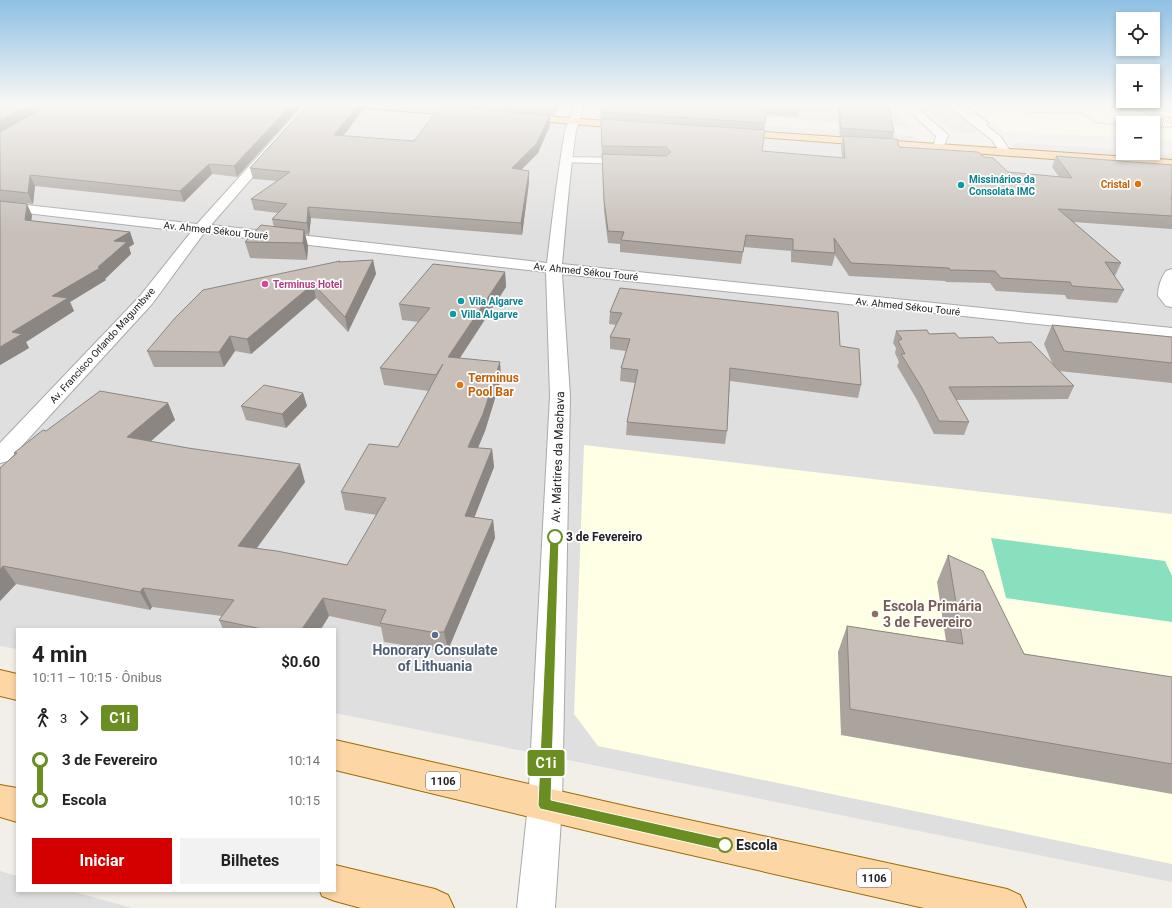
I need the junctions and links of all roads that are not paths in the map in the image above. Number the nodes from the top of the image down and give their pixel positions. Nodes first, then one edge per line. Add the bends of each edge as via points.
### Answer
1 (273, 146) edge
2 (568, 146) edge
3 (930, 146) edge
4 (1001, 146) edge
5 (939, 147) joint
6 (1005, 152) junction
7 (566, 160) junction
8 (635, 161) edge
9 (1172, 164) edge
10 (0, 206) edge
11 (201, 228) junction
12 (554, 268) junction
13 (1172, 274) edge
14 (1172, 302) edge
15 (1172, 334) edge
16 (0, 456) edge
17 (0, 683) edge
18 (16, 687) edge
19 (336, 755) edge
20 (0, 801) edge
21 (16, 805) edge
22 (544, 805) junction
23 (336, 883) edge
24 (994, 906) edge
25 (435, 908) edge
26 (536, 908) edge

1 - 11 street, Av. Francisco Orlando Magumbwe
2 - 7 street, Av. Mártires da Machava
3 - 5 main road
4 - 6 street
5 - 6 main road
6 - 9 main road
7 - 8 lane
7 - 12 street, Av. Mártires da Machava
10 - 11 street, Av. Ahmed Sékou Touré
11 - 12 street, Av. Ahmed Sékou Touré
11 - 16 street, Av. Francisco Orlando Magumbwe via 146,300
12 - 15 street, Av. Ahmed Sékou Touré
12 - 22 street, Av. Mártires da Machava via 560,396
13 - 14 street via 1166,288 1166,296
17 - 18 main road
19 - 22 main road, 1106
20 - 21 main road
22 - 24 main road, 1106
22 - 26 street, Av. Mártires da Machava
23 - 25 main road

